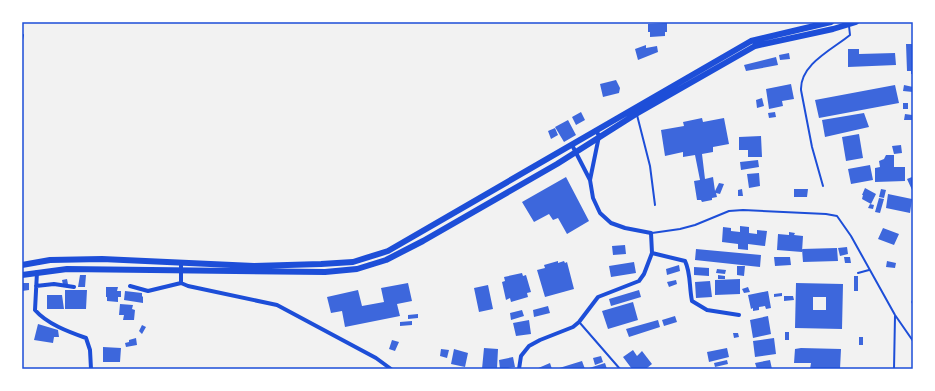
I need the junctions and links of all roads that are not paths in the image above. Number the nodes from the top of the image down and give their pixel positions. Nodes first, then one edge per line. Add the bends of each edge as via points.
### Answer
1 (831, 22) edge
2 (856, 22) edge
3 (849, 24) junction
4 (24, 35) dead end
5 (22, 40) edge
6 (636, 114) junction
7 (598, 133) junction
8 (572, 145) junction
9 (576, 152) junction
10 (590, 180) junction
11 (823, 186) dead end
12 (654, 204) dead end
13 (650, 233) junction
14 (652, 253) junction
15 (181, 263) junction
16 (22, 265) edge
17 (181, 270) junction
18 (869, 270) junction
19 (36, 272) junction
20 (858, 273) dead end
21 (22, 275) edge
22 (181, 283) junction
23 (36, 286) junction
24 (130, 286) dead end
25 (74, 287) dead end
26 (739, 315) dead end
27 (895, 315) junction
28 (579, 322) junction
29 (913, 341) edge
30 (91, 369) edge
31 (391, 369) edge
32 (519, 369) edge
33 (620, 369) edge
34 (894, 369) edge

1 - 7 main road via 750,41
2 - 3 main road
3 - 6 main road via 755,46
3 - 11 lane via 850,35 810,67 802,82 801,90 810,137
4 - 5 lane
6 - 7 main road
6 - 12 lane via 650,166
7 - 8 main road
7 - 9 main road
7 - 10 street
8 - 9 street
8 - 15 main road via 388,251 353,262 254,266
9 - 10 street
9 - 17 main road via 423,241 386,260 357,269 325,272
10 - 13 street via 593,198 600,213 611,223
13 - 14 street
13 - 18 lane via 695,225 729,211 826,214 837,216 844,224
14 - 26 street via 685,261 689,269 692,301 707,310
14 - 28 street via 639,281 598,297
15 - 16 main road via 102,259 50,260
15 - 17 street
17 - 19 main road via 73,269
17 - 22 street
18 - 20 lane
18 - 27 lane
19 - 21 main road
19 - 23 street
22 - 24 street via 148,291
22 - 31 street via 277,305 376,358
23 - 25 street via 54,284
23 - 30 street via 35,310 41,317 86,338 90,350
27 - 29 lane
27 - 34 lane
28 - 32 street via 529,346 521,356
28 - 33 lane

